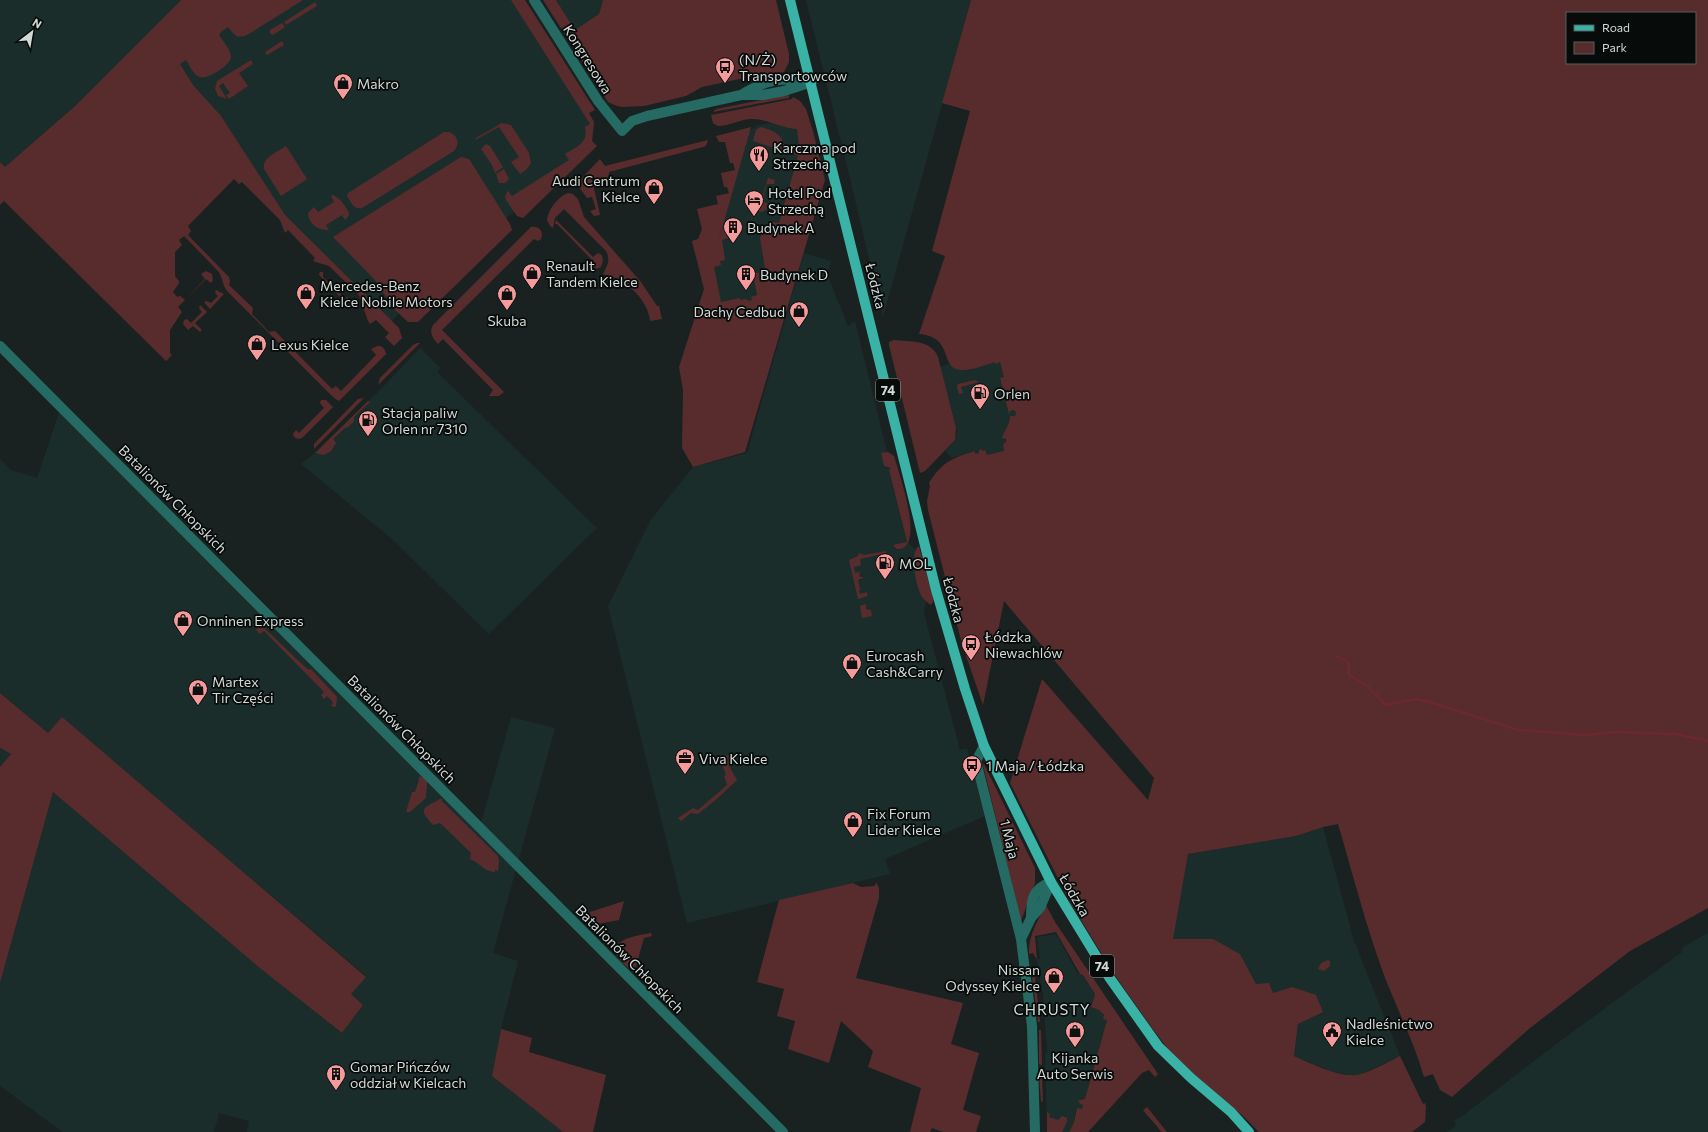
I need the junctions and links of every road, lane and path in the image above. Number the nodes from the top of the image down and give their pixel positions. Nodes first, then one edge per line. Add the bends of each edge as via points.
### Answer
1 (534, 0) edge
2 (790, 0) edge
3 (812, 82) junction
4 (0, 346) edge
5 (984, 746) junction
6 (1051, 882) junction
7 (1021, 939) junction
8 (783, 1132) edge
9 (1035, 1132) edge
10 (1249, 1132) edge

1 - 3 street, Kongresowa via 598,101 622,131 639,118 741,95 777,93
2 - 3 main road, Łódzka / 74
3 - 5 main road, Łódzka / 74 via 936,590
4 - 8 street, Batalionów Chłopskich
5 - 6 main road, Łódzka / 74
5 - 7 street, 1 Maja via 976,761
6 - 7 street via 1036,892 1031,904 1031,918
6 - 10 main road, Łódzka / 74 via 1102,967 1158,1046 1231,1112
7 - 9 street, 1 Maja via 1032,1018

